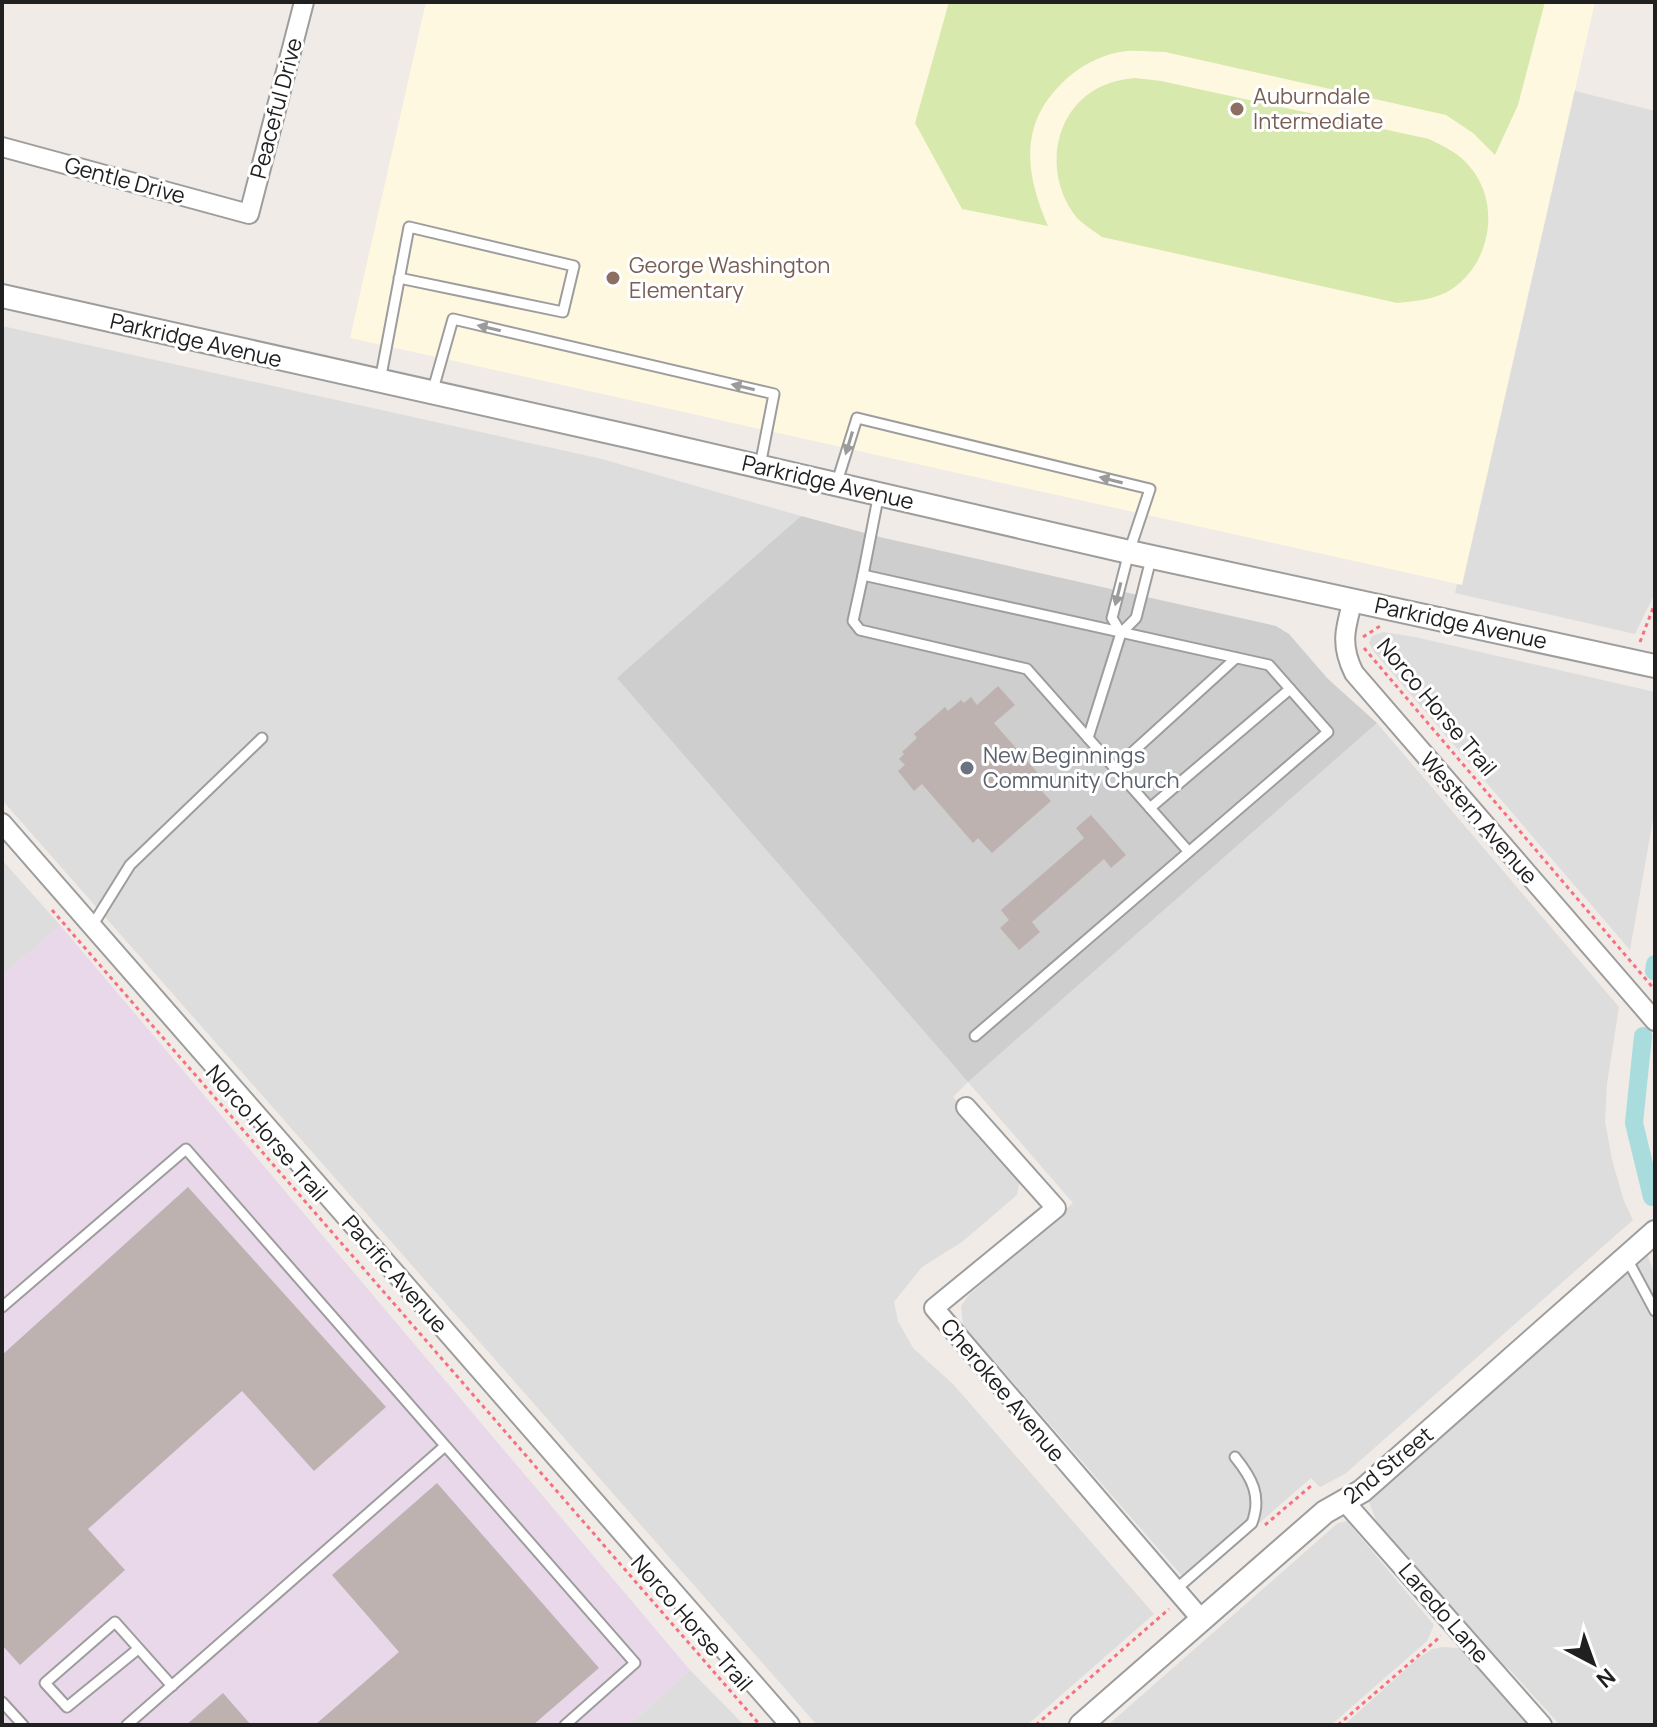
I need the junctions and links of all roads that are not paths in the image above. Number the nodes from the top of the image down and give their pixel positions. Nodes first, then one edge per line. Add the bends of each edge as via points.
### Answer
1 (304, 2) edge
2 (2, 147) edge
3 (249, 214) joint
4 (399, 278) junction
5 (2, 296) edge
6 (380, 381) junction
7 (432, 393) junction
8 (760, 466) junction
9 (837, 484) junction
10 (879, 493) junction
11 (1129, 552) junction
12 (1151, 557) junction
13 (863, 575) junction
14 (1353, 600) junction
15 (1121, 633) junction
16 (1236, 658) junction
17 (1655, 666) edge
18 (1290, 689) junction
19 (262, 738) dead end
20 (1088, 738) junction
21 (1115, 768) junction
22 (1150, 808) junction
23 (2, 823) edge
24 (1189, 852) junction
25 (92, 926) junction
26 (1655, 1021) edge
27 (975, 1036) dead end
28 (966, 1107) dead end
29 (1652, 1234) edge
30 (1626, 1257) junction
31 (2, 1307) edge
32 (1655, 1311) edge
33 (445, 1446) junction
34 (1235, 1457) dead end
35 (1345, 1502) junction
36 (1175, 1590) junction
37 (1202, 1620) junction
38 (138, 1649) junction
39 (172, 1686) junction
40 (2, 1702) edge
41 (23, 1725) edge
42 (127, 1725) edge
43 (565, 1725) edge
44 (790, 1725) edge
45 (1081, 1725) edge
46 (1542, 1725) edge

1 - 3 street, Peaceful Drive
2 - 3 street, Gentle Drive
4 - 4 lane via 409,227 574,266 563,312
4 - 6 lane
5 - 6 street, Parkridge Avenue
6 - 7 street, Parkridge Avenue
7 - 8 street, Parkridge Avenue
8 -> 7 lane via 774,394 453,319
8 - 9 street, Parkridge Avenue
9 - 10 street, Parkridge Avenue
11 -> 9 lane via 1150,489 857,418
10 - 11 street, Parkridge Avenue
10 - 13 lane
11 - 12 street, Parkridge Avenue
11 -> 15 lane via 1112,618
12 - 14 street, Parkridge Avenue
12 - 15 lane via 1136,618
13 - 15 lane
13 - 20 lane via 853,621 860,630 1027,669
14 - 17 street, Parkridge Avenue
14 - 26 street, Western Avenue via 1345,656 1354,673
15 - 16 lane
15 - 20 lane
16 - 18 lane via 1269,665
16 - 21 lane
18 - 22 lane
18 - 24 lane via 1328,732
19 - 25 lane via 130,865
20 - 21 lane
21 - 22 lane
22 - 24 lane
23 - 25 street, Pacific Avenue
24 - 27 lane
25 - 44 street, Pacific Avenue
28 - 36 street, Cherokee Avenue via 1056,1208 934,1308
29 - 30 street, 2nd Street
30 - 32 lane
30 - 35 street, 2nd Street
31 - 33 lane via 186,1149
33 - 39 lane
33 - 43 lane via 635,1663
34 - 36 lane via 1251,1476 1257,1508 1252,1523
35 - 37 street, 2nd Street via 1325,1512
35 - 46 street, Laredo Lane
36 - 37 street, Cherokee Avenue
37 - 45 street, 2nd Street
38 - 38 lane via 115,1622 45,1683 67,1707
38 - 39 lane
39 - 42 lane
40 - 41 lane

